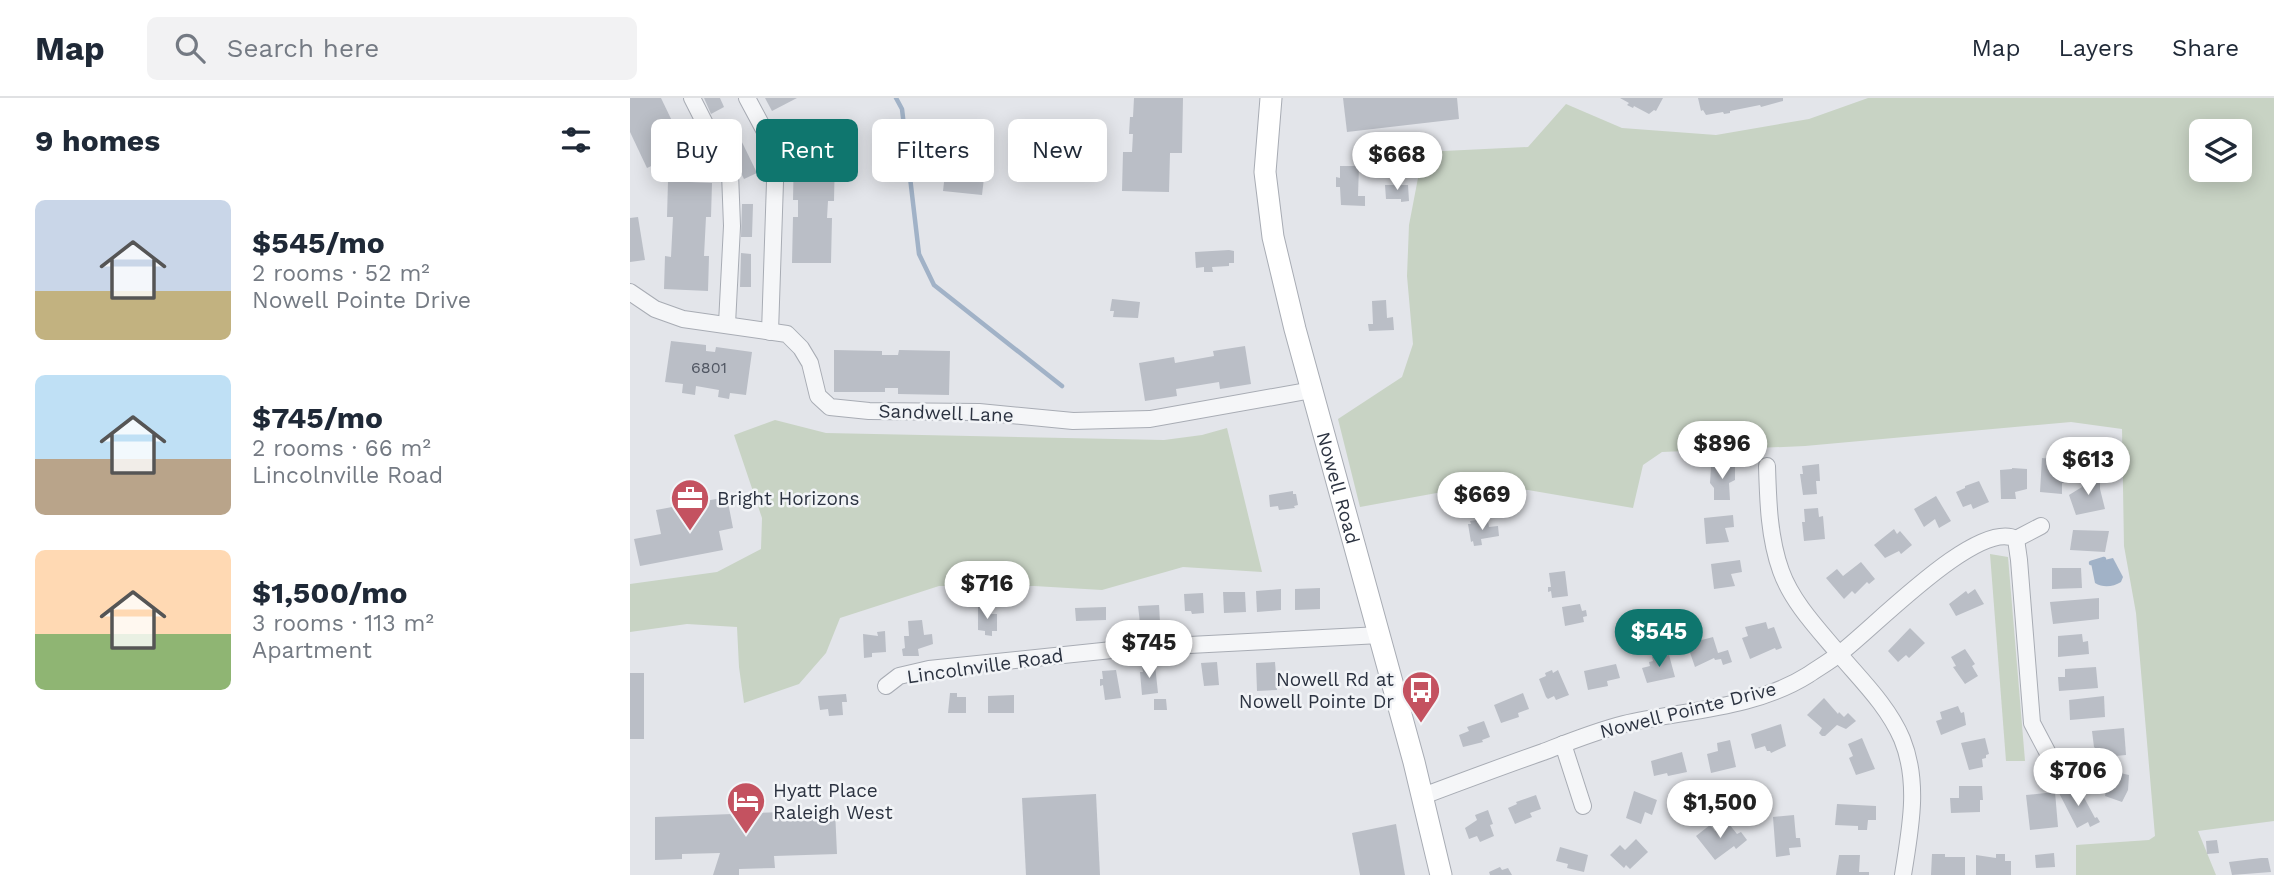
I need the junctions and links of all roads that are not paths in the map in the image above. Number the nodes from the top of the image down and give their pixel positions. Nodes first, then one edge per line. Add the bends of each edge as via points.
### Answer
1 (692, 98) edge
2 (747, 98) edge
3 (1271, 98) edge
4 (630, 292) edge
5 (727, 324) junction
6 (770, 332) junction
7 (1312, 390) junction
8 (1767, 466) dead end
9 (2041, 526) dead end
10 (2008, 538) junction
11 (1380, 635) junction
12 (1839, 654) junction
13 (886, 685) dead end
14 (1563, 744) junction
15 (2051, 759) dead end
16 (1423, 796) junction
17 (1583, 806) dead end
18 (1441, 875) edge
19 (1903, 875) edge

1 - 5 street via 730,173 733,226
2 - 6 street via 776,152
3 - 7 street, Nowell Road via 1265,153 1268,211
4 - 5 street, Sandwell Lane via 655,309 683,319
5 - 6 street, Sandwell Lane
6 - 7 street, Sandwell Lane via 787,334 802,348 818,397 830,407 979,412 1073,421 1150,419
7 - 11 street, Nowell Road
8 - 12 street via 1772,532 1782,572 1800,606
9 - 10 street, Nowell Pointe Drive
10 - 12 street, Nowell Pointe Drive via 1970,548 1909,592
10 - 15 street via 2032,723
11 - 13 street, Lincolnville Road via 1131,648 929,669
11 - 16 street, Nowell Road
12 - 14 street, Nowell Pointe Drive via 1802,678 1761,696 1622,724
12 - 19 street via 1868,686 1902,739 1912,781 1913,816
14 - 16 street, Nowell Pointe Drive
14 - 17 street
16 - 18 street, Nowell Road

